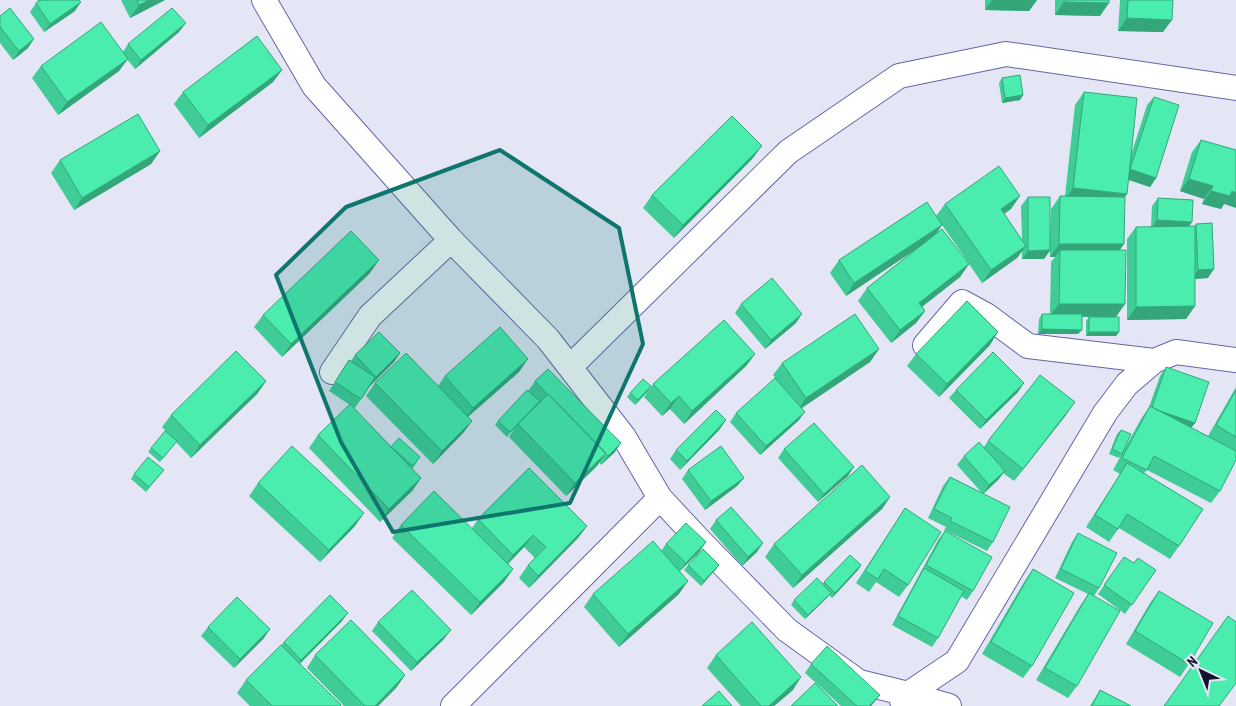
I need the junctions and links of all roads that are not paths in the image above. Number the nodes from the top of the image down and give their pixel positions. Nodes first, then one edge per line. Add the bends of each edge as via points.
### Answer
1 (264, 0) edge
2 (1236, 88) edge
3 (451, 240) junction
4 (925, 345) edge
5 (1236, 360) edge
6 (1154, 361) junction
7 (570, 368) junction
8 (332, 372) dead end
9 (660, 498) junction
10 (903, 700) edge
11 (453, 706) edge
12 (949, 706) edge

1 - 3 street via 314,86
2 - 7 street via 1006,54 899,76 788,152
3 - 7 street via 548,339
3 - 8 street via 370,316
4 - 6 street via 962,302 1028,346
5 - 6 street via 1176,352
6 - 10 street via 1126,384 1105,413 957,661
7 - 9 street via 624,437
9 - 10 street via 787,630 859,682
9 - 11 street
10 - 12 street

